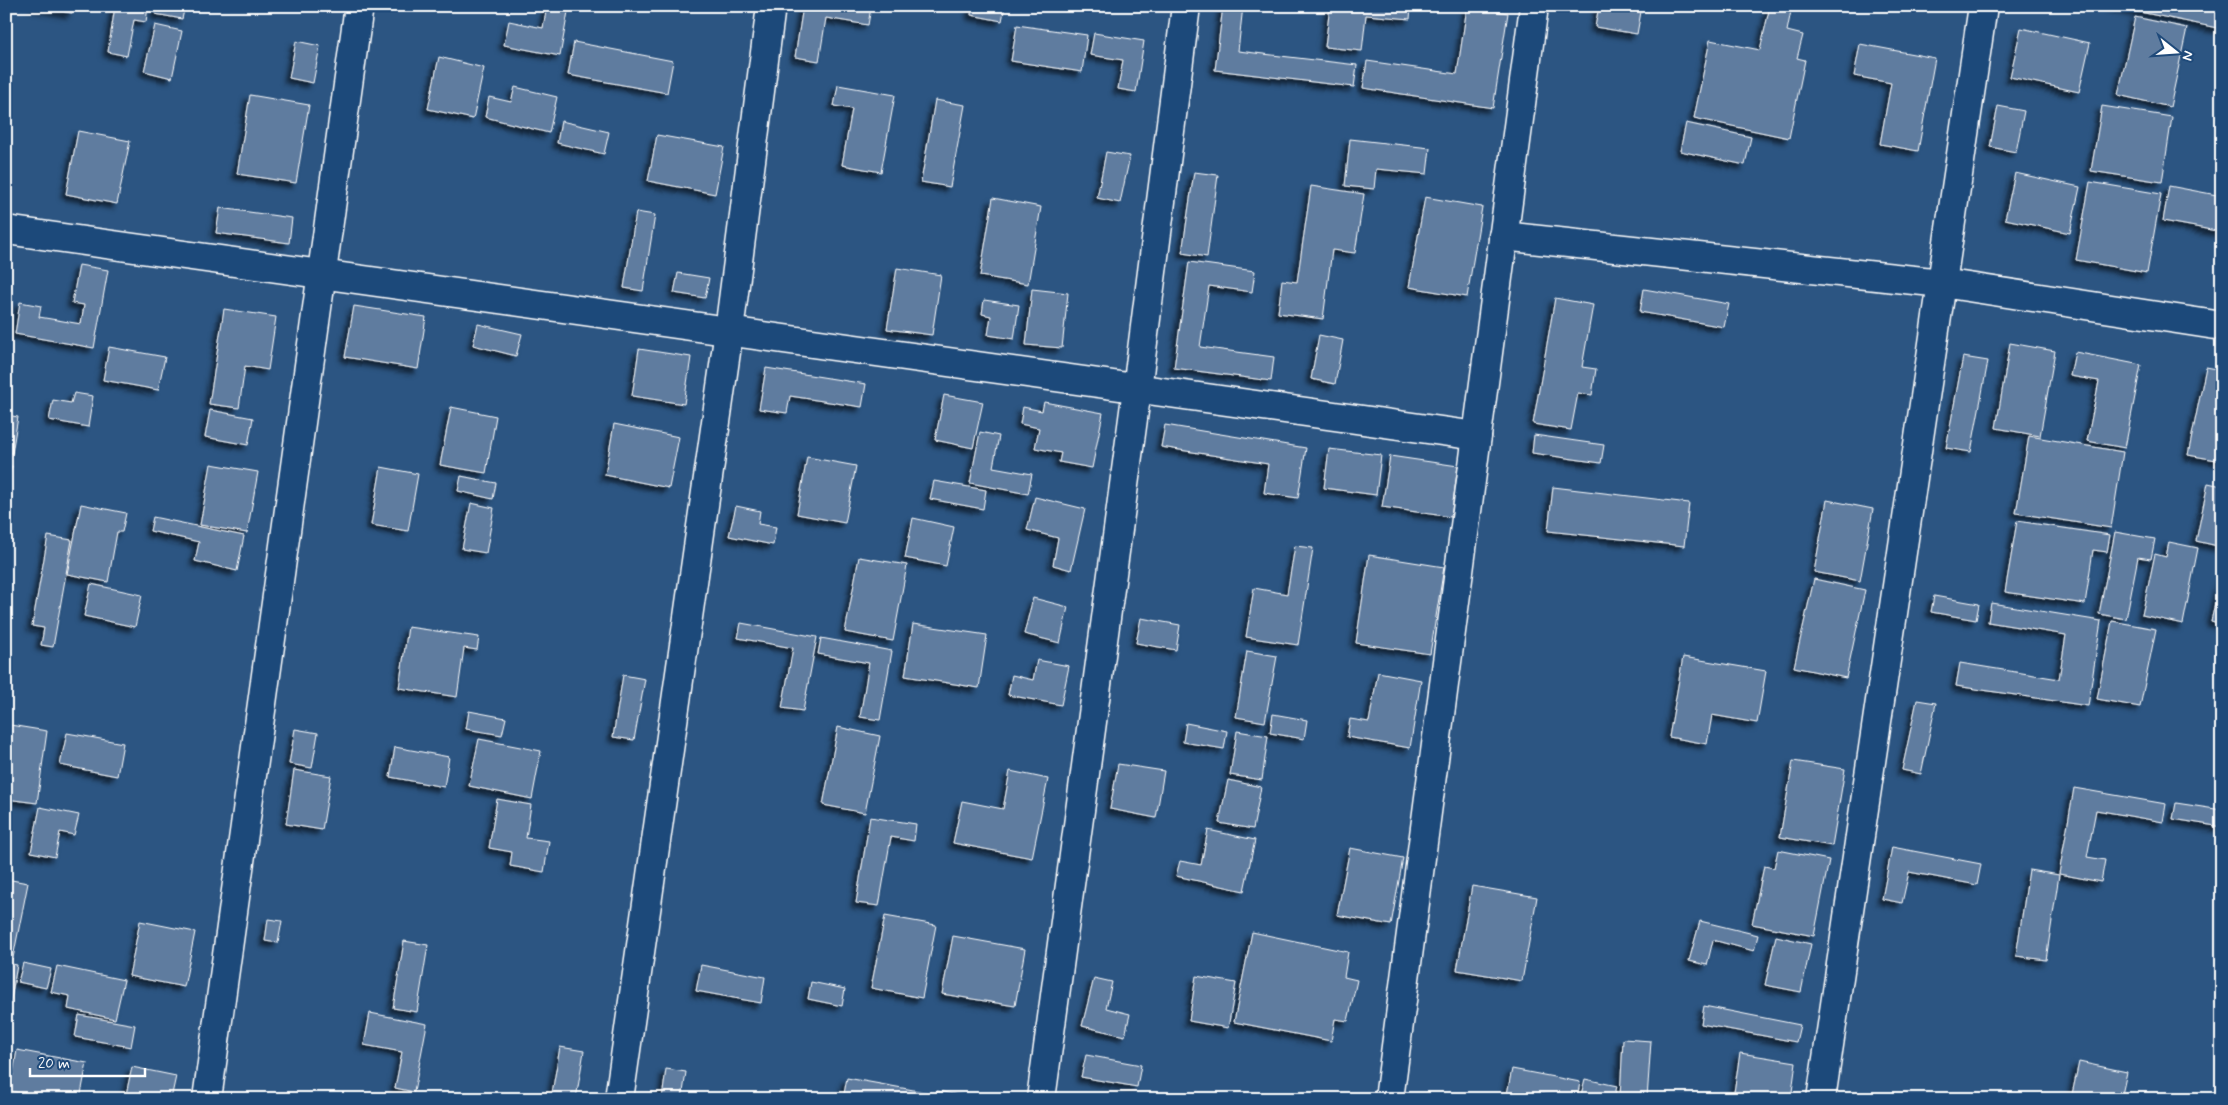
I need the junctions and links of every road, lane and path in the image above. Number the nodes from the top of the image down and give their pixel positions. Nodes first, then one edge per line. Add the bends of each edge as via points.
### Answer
1 (359, 6) edge
2 (771, 6) edge
3 (1186, 6) edge
4 (1534, 6) edge
5 (1983, 6) edge
6 (6, 230) edge
7 (1504, 236) junction
8 (323, 274) junction
9 (1942, 283) junction
10 (2222, 326) edge
11 (729, 331) junction
12 (1137, 389) junction
13 (1477, 436) junction
14 (207, 1099) edge
15 (620, 1099) edge
16 (1040, 1099) edge
17 (1388, 1099) edge
18 (1821, 1099) edge

1 - 8 street
2 - 11 street
3 - 12 street
4 - 7 street
5 - 9 street
6 - 8 street
7 - 9 street
7 - 13 street
8 - 11 street
8 - 14 street
9 - 10 street
9 - 18 street
11 - 12 street
11 - 15 street
12 - 13 street
12 - 16 street
13 - 17 street

